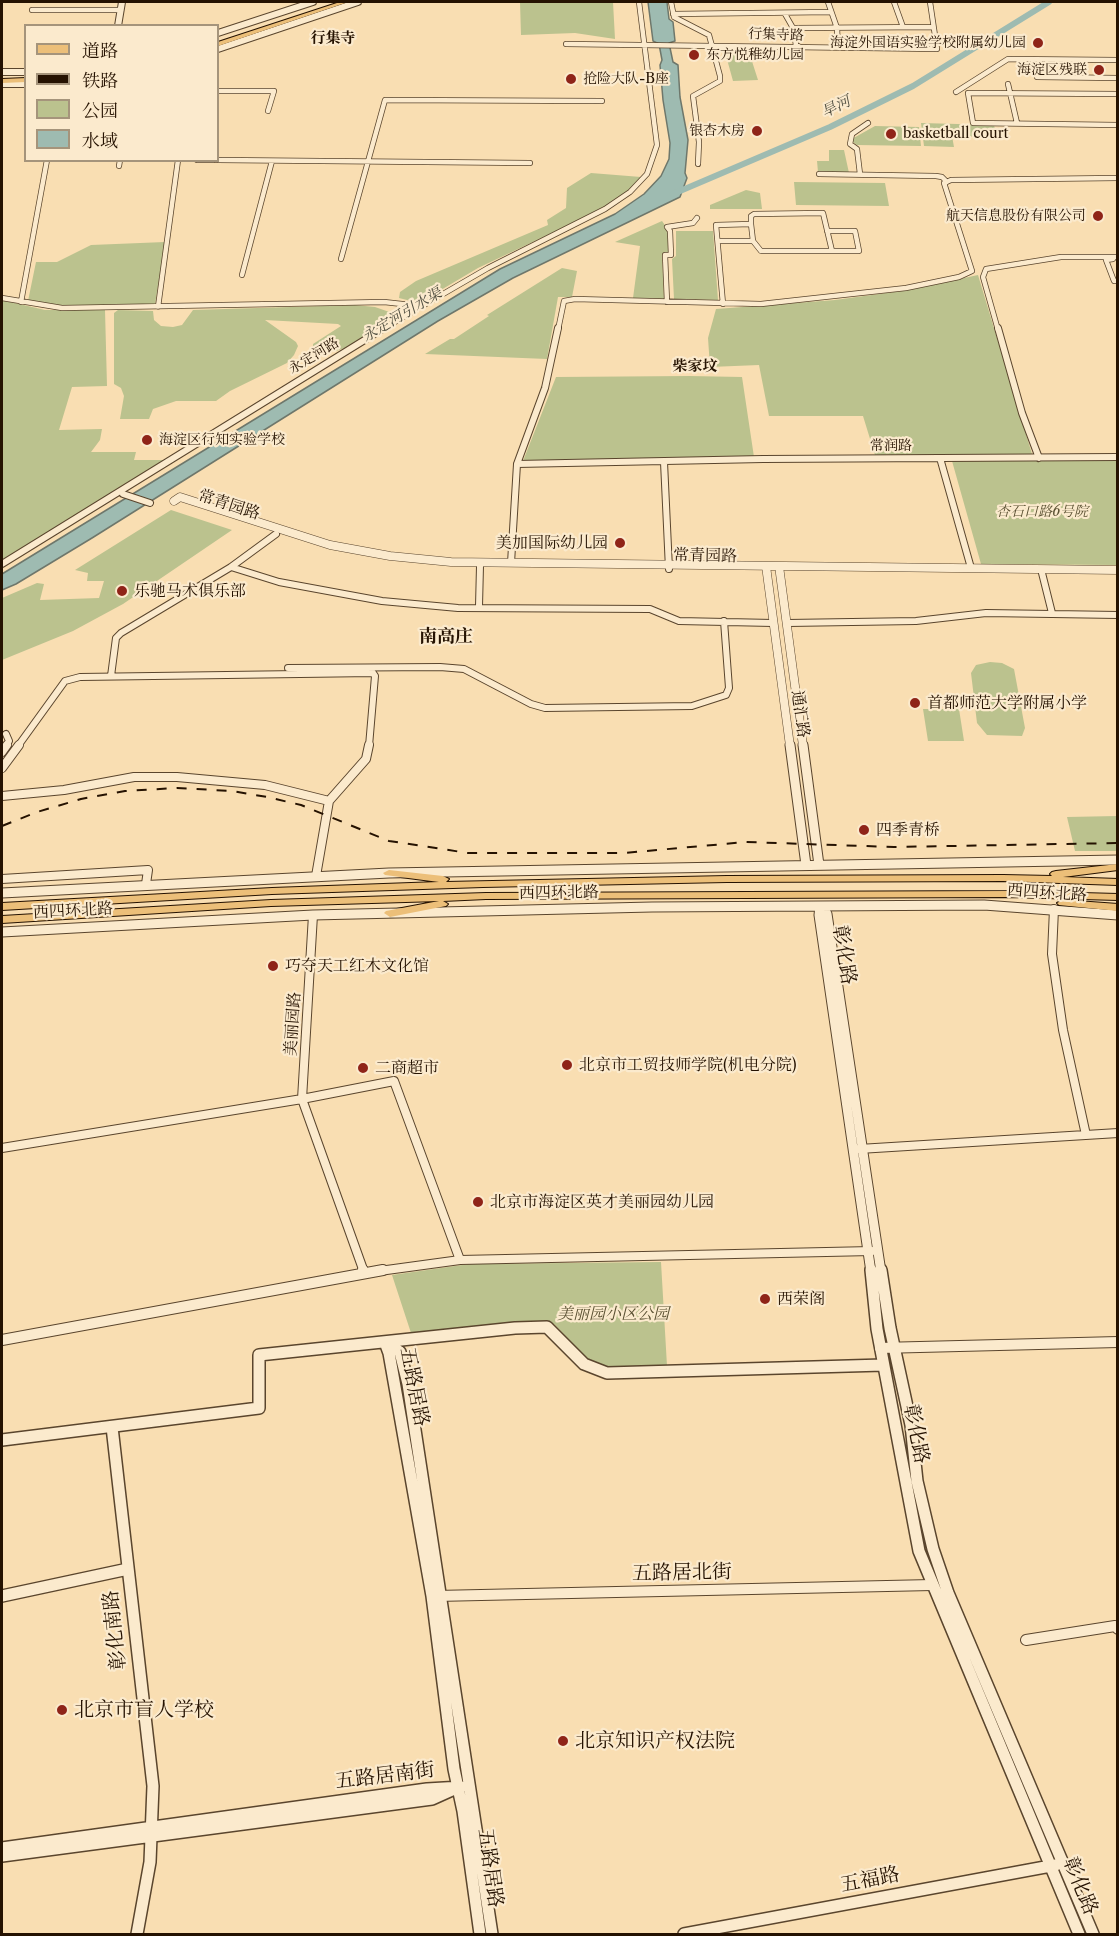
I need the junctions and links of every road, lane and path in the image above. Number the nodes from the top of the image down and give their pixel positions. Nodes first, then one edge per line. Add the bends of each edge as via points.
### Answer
1 (122, 2) edge
2 (313, 2) edge
3 (325, 2) edge
4 (345, 2) edge
5 (358, 2) edge
6 (639, 2) edge
7 (671, 2) edge
8 (828, 2) edge
9 (894, 2) edge
10 (930, 2) edge
11 (32, 10) dead end
12 (121, 10) junction
13 (831, 12) junction
14 (673, 14) junction
15 (785, 14) junction
16 (118, 24) edge
17 (290, 24) junction
18 (837, 27) junction
19 (903, 27) junction
20 (933, 27) junction
21 (793, 28) junction
22 (258, 31) junction
23 (219, 36) edge
24 (219, 36) edge
25 (219, 44) edge
26 (566, 44) dead end
27 (642, 45) junction
28 (714, 45) junction
29 (800, 47) junction
30 (838, 48) junction
31 (219, 49) edge
32 (1118, 60) edge
33 (2, 73) edge
34 (24, 73) edge
35 (1037, 77) dead end
36 (1118, 78) edge
37 (2, 82) edge
38 (24, 82) edge
39 (713, 84) junction
40 (1008, 84) dead end
41 (219, 91) edge
42 (956, 92) dead end
43 (714, 93) dead end
44 (1009, 93) junction
45 (1118, 94) edge
46 (602, 101) dead end
47 (268, 111) dead end
48 (868, 123) dead end
49 (1017, 123) junction
50 (1118, 125) edge
51 (219, 160) edge
52 (272, 161) junction
53 (367, 161) junction
54 (47, 162) edge
55 (178, 162) edge
56 (530, 163) dead end
57 (698, 164) dead end
58 (819, 174) dead end
59 (860, 174) junction
60 (1118, 178) edge
61 (947, 182) junction
62 (697, 218) dead end
63 (752, 225) junction
64 (827, 231) junction
65 (718, 241) junction
66 (753, 241) junction
67 (832, 251) junction
68 (1108, 258) junction
69 (1118, 258) edge
70 (341, 259) dead end
71 (972, 271) junction
72 (985, 272) junction
73 (242, 275) dead end
74 (1118, 281) edge
75 (2, 298) edge
76 (21, 302) junction
77 (667, 302) junction
78 (723, 304) junction
79 (420, 306) junction
80 (158, 308) junction
81 (1118, 457) edge
82 (940, 458) junction
83 (1039, 458) junction
84 (664, 462) junction
85 (517, 464) junction
86 (123, 494) dead end
87 (150, 503) dead end
88 (276, 534) junction
89 (511, 563) junction
90 (2, 564) edge
91 (480, 566) junction
92 (231, 567) junction
93 (668, 567) junction
94 (766, 568) junction
95 (779, 568) junction
96 (971, 568) junction
97 (1118, 572) edge
98 (1042, 573) junction
99 (479, 606) junction
100 (1052, 613) junction
101 (1118, 615) edge
102 (724, 621) junction
103 (773, 623) junction
104 (788, 623) junction
105 (288, 668) dead end
106 (111, 676) junction
107 (6, 734) dead end
108 (2, 752) edge
109 (2, 768) edge
110 (2, 796) edge
111 (329, 801) junction
112 (1118, 860) edge
113 (806, 865) junction
114 (819, 865) junction
115 (1118, 867) edge
116 (389, 873) junction
117 (316, 876) junction
118 (1004, 878) junction
119 (2, 879) edge
120 (1118, 882) edge
121 (146, 884) junction
122 (483, 884) junction
123 (2, 892) edge
124 (1008, 894) junction
125 (486, 896) junction
126 (1118, 897) edge
127 (820, 906) junction
128 (2, 907) edge
129 (1118, 908) edge
130 (1054, 909) junction
131 (390, 913) junction
132 (313, 915) junction
133 (1118, 915) edge
134 (2, 920) edge
135 (2, 932) edge
136 (302, 1099) junction
137 (1118, 1133) edge
138 (1086, 1135) junction
139 (2, 1148) edge
140 (859, 1149) junction
141 (874, 1251) junction
142 (460, 1260) junction
143 (364, 1273) junction
144 (2, 1340) edge
145 (385, 1342) junction
146 (1118, 1342) edge
147 (894, 1347) junction
148 (880, 1348) junction
149 (883, 1365) junction
150 (112, 1427) junction
151 (2, 1440) edge
152 (128, 1569) dead end
153 (932, 1585) junction
154 (2, 1596) edge
155 (437, 1596) junction
156 (1118, 1629) edge
157 (1026, 1640) dead end
158 (464, 1786) junction
159 (153, 1837) junction
160 (2, 1848) edge
161 (2, 1856) edge
162 (1057, 1864) junction
163 (137, 1935) edge
164 (480, 1935) edge
165 (492, 1935) edge
166 (684, 1935) edge
167 (1079, 1935) edge
168 (1093, 1935) edge

1 - 12 street
2 - 23 street
3 - 24 main road
4 - 22 main road
5 - 17 street
6 - 27 street, 永定河路
7 - 14 street
8 - 13 street
9 - 19 street
10 - 20 street, 行集寺路
11 - 12 street
12 - 16 street
13 - 15 street
13 - 18 street
14 - 15 street
14 - 28 street via 678,21 709,35
15 - 21 street
17 - 22 street
17 - 31 street
18 - 19 street
18 - 21 street
18 - 30 street
19 - 20 street
20 - 30 street, 行集寺路 via 937,49
21 - 29 street via 796,45
22 - 25 main road
26 - 27 street, 行集寺路
27 - 28 street, 行集寺路
27 - 79 street, 永定河路 via 657,145 648,174 605,209
28 - 29 street, 行集寺路
28 - 39 street via 720,81
29 - 30 street, 行集寺路
32 - 42 street via 1008,59
33 - 34 main road
35 - 36 street
37 - 38 main road
39 - 43 street
39 - 57 street via 692,100 699,142
40 - 44 street
41 - 47 street via 274,91
44 - 45 street
44 - 49 street
44 - 49 street via 968,93 973,123
46 - 53 street via 385,100
48 - 59 street via 852,134 850,144 857,149
49 - 50 street
51 - 52 street
52 - 53 street
52 - 73 street
53 - 56 street
53 - 70 street
54 - 76 street
55 - 80 street
58 - 59 street
59 - 61 street via 936,176
60 - 61 street
61 - 71 street via 944,183
62 - 77 street via 693,223 667,227
63 - 64 street via 754,214 823,213
63 - 65 street via 716,225
63 - 66 street
64 - 67 street
64 - 67 street via 855,231 859,251
65 - 66 street
65 - 78 street
66 - 67 street via 761,251
68 - 69 street
68 - 72 street via 1061,257
68 - 74 street via 1114,281
71 - 72 street
71 - 78 street via 906,288 772,303
72 - 83 street via 983,277 1022,413
75 - 76 street
76 - 80 street via 62,308
77 - 78 street
77 - 85 street via 564,301 545,388
79 - 80 street via 384,302
79 - 90 street, 永定河路
81 - 83 street, 常润路
82 - 83 street, 常润路
82 - 84 street, 常润路
82 - 96 street
84 - 85 street, 常润路
84 - 93 street
85 - 89 street
86 - 87 street
88 - 89 street, 常青园路 via 174,501 180,497 271,528 357,550 417,559
88 - 91 street, 常青园路 via 369,557
88 - 92 street
89 - 93 street, 常青园路
91 - 93 street, 常青园路
91 - 99 street
92 - 99 street via 279,582 382,602
92 - 106 street via 121,633 116,638
93 - 94 street, 常青园路
94 - 95 street, 常青园路
94 - 103 street, 通汇路
95 - 96 street, 常青园路
95 - 98 street, 常青园路
95 - 104 street, 通汇路
96 - 97 street, 常青园路
97 - 98 street, 常青园路
98 - 100 street
99 - 102 street via 650,609 679,621
100 - 101 street
100 - 104 street
102 - 103 street
102 - 105 street via 729,688 726,695 692,706 545,708 464,669
103 - 113 street, 通汇路
104 - 114 street, 通汇路
106 - 109 street via 80,676 65,681
106 - 111 street via 373,673 366,759
107 - 108 street via 9,741
110 - 111 street via 134,777 177,777 265,785
111 - 117 street
112 - 114 street, 西四环北路
113 - 114 street, 西四环北路
113 - 116 street, 西四环北路
115 - 118 main road
116 - 117 street, 西四环北路
116 - 122 main road
117 - 121 street, 西四环北路
118 - 120 main road, 西四环北路
118 - 122 main road, 西四环北路
119 - 121 street via 148,870
121 - 123 street, 西四环北路
122 - 128 main road, 西四环北路 via 272,891
124 - 125 main road, 西四环北路
124 - 126 main road, 西四环北路
124 - 129 main road
125 - 131 main road
125 - 134 main road, 西四环北路 via 271,903
127 - 130 street, 西四环北路 via 984,905
127 - 131 street, 西四环北路
127 - 140 street, 彰化路
130 - 133 street, 西四环北路
130 - 138 street via 1052,954 1063,1030
131 - 132 street, 西四环北路
132 - 135 street, 西四环北路
132 - 136 street, 美丽园路
136 - 139 street
136 - 142 street via 394,1081
136 - 143 street
137 - 138 street
138 - 140 street
140 - 141 street, 彰化路
141 - 142 street
141 - 147 street, 彰化路
141 - 148 street, 彰化路
142 - 143 street
143 - 144 street
145 - 149 street via 547,1327 584,1364 607,1373
145 - 150 street via 259,1355 259,1408
145 - 155 street, 五路居路
146 - 147 street
147 - 148 street
147 - 162 street, 彰化路 via 933,1549
148 - 149 street, 彰化路
149 - 153 street, 彰化路 via 919,1551
150 - 151 street
150 - 159 street, 彰化南路 via 153,1786
152 - 154 street
153 - 155 street, 五路居北街
153 - 162 street, 彰化路
155 - 158 street, 五路居路
156 - 157 street via 1115,1626
158 - 159 street, 五路居南街 via 432,1799
158 - 160 street, 五路居南街
158 - 164 street, 五路居路
158 - 165 street, 五路居路
159 - 161 street, 五路居南街
159 - 163 street, 彰化南路
162 - 166 street, 五福路
162 - 167 street, 彰化路
162 - 168 street, 彰化路

